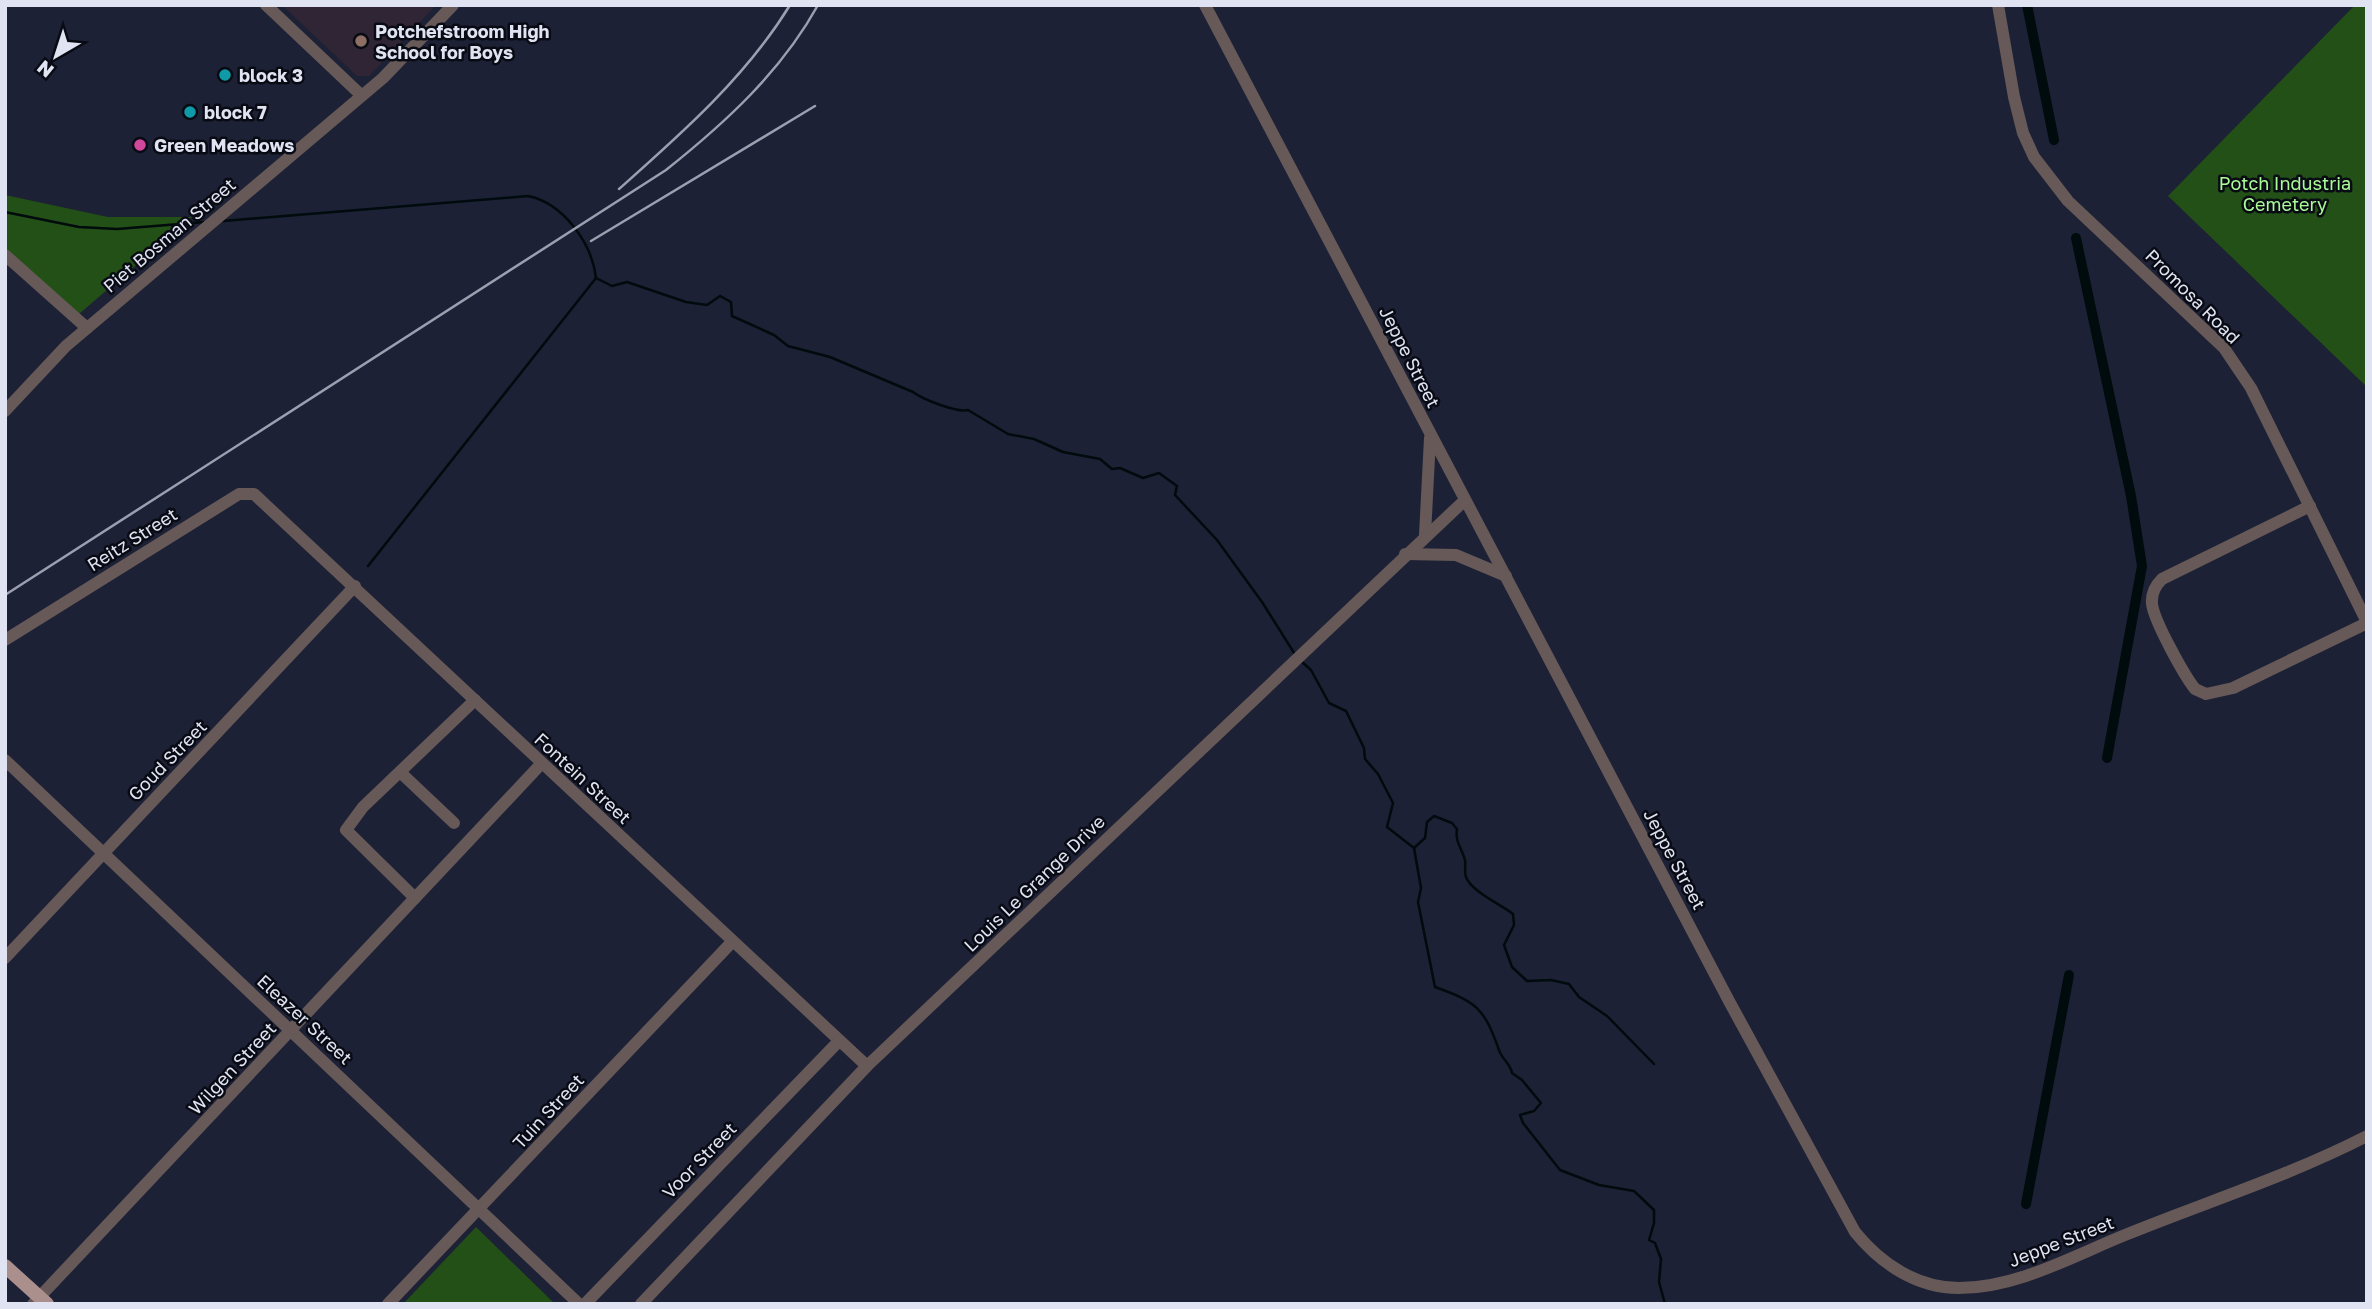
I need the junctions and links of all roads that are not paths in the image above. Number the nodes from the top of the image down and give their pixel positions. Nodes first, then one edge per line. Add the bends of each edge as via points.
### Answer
1 (266, 5) edge
2 (453, 5) edge
3 (1205, 5) edge
4 (1998, 5) edge
5 (361, 95) junction
6 (5, 255) edge
7 (86, 328) junction
8 (5, 411) edge
9 (1430, 436) junction
10 (1465, 500) junction
11 (2310, 506) junction
12 (278, 514) joint
13 (1425, 535) junction
14 (1405, 554) junction
15 (1506, 576) junction
16 (355, 586) junction
17 (2367, 623) edge
18 (5, 640) edge
19 (475, 700) junction
20 (5, 760) edge
21 (542, 763) junction
22 (400, 772) junction
23 (454, 823) dead end
24 (103, 851) junction
25 (415, 898) junction
26 (732, 942) junction
27 (5, 958) edge
28 (292, 1031) junction
29 (839, 1041) junction
30 (867, 1066) junction
31 (2367, 1136) edge
32 (480, 1208) junction
33 (5, 1266) edge
34 (40, 1302) edge
35 (388, 1304) edge
36 (579, 1304) edge
37 (585, 1304) edge
38 (641, 1304) edge

1 - 5 street
2 - 5 street, Piet Bosman Street
3 - 9 street, Jeppe Street
4 - 11 street, Promosa Road via 2014,97 2034,157 2068,201 2224,348 2251,388
5 - 7 street, Piet Bosman Street
6 - 7 street
7 - 8 street, Piet Bosman Street
9 - 10 street, Jeppe Street
9 - 13 street
10 - 13 street, Louis Le Grange Drive
10 - 15 street, Jeppe Street
11 - 17 street, Promosa Road
11 - 17 street via 2162,579 2154,589 2152,604 2177,659 2195,688 2214,694
12 - 16 street, Fontein Street
12 - 18 street, Reitz Street via 254,494 239,494
13 - 14 street, Louis Le Grange Drive
14 - 15 street via 1456,555
14 - 30 street, Louis Le Grange Drive
15 - 31 street, Jeppe Street via 1855,1232 1869,1250 1901,1273 1957,1288 2010,1279 2300,1168
16 - 19 street, Fontein Street
16 - 24 street, Goud Street
19 - 21 street, Fontein Street
19 - 22 street
20 - 24 street, Eleazer Street
21 - 25 street, Wilgen Street
21 - 26 street, Fontein Street
22 - 23 street
22 - 25 street via 346,830
24 - 27 street, Goud Street
24 - 28 street, Eleazer Street
25 - 28 street, Wilgen Street
26 - 29 street, Fontein Street
26 - 32 street, Tuin Street
28 - 32 street, Eleazer Street
28 - 34 street, Wilgen Street
29 - 30 street, Fontein Street
29 - 37 street, Voor Street
30 - 38 street, Louis Le Grange Drive
32 - 35 street, Tuin Street
32 - 36 street, Eleazer Street
33 - 34 main road

